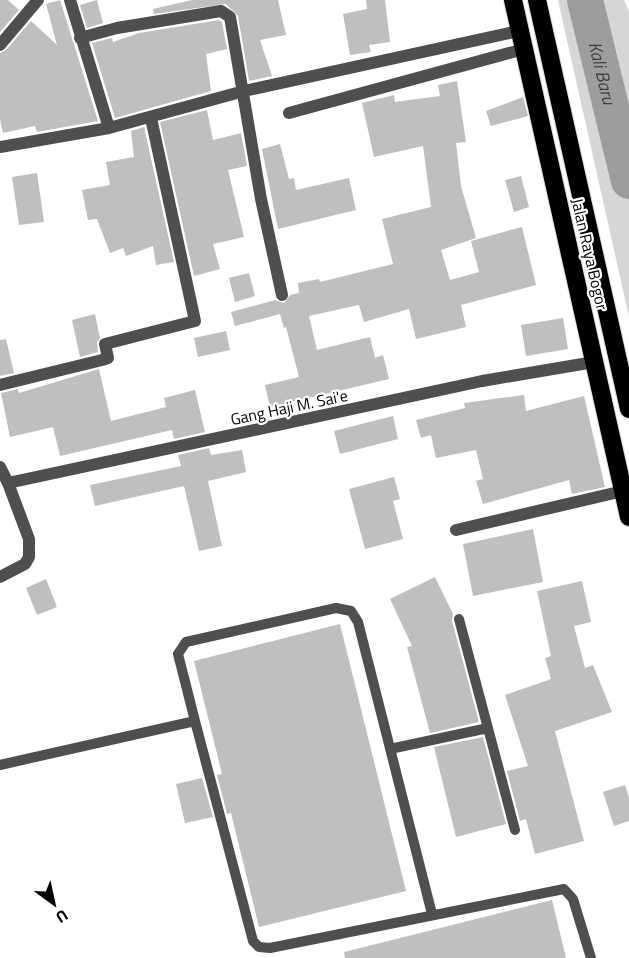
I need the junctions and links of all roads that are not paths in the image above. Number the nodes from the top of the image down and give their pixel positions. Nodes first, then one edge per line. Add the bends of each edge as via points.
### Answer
1 (38, 0) edge
2 (70, 0) edge
3 (513, 0) edge
4 (537, 0) edge
5 (80, 38) junction
6 (522, 40) junction
7 (0, 45) edge
8 (244, 91) junction
9 (289, 113) dead end
10 (151, 118) junction
11 (109, 128) junction
12 (0, 147) edge
13 (282, 295) dead end
14 (594, 362) junction
15 (0, 385) edge
16 (629, 409) edge
17 (0, 467) edge
18 (8, 483) junction
19 (624, 491) junction
20 (629, 517) edge
21 (456, 530) dead end
22 (0, 577) edge
23 (459, 619) dead end
24 (195, 721) junction
25 (488, 728) junction
26 (390, 749) junction
27 (0, 765) edge
28 (515, 831) dead end
29 (432, 914) junction
30 (591, 958) edge

1 - 7 street
2 - 5 street
3 - 6 highway, Jalan Raya Bogor
4 - 16 highway, Jalan Raya Bogor
5 - 8 street via 117,28 226,13 233,21
5 - 11 street
6 - 8 street
6 - 9 street
6 - 14 highway, Jalan Raya Bogor
8 - 10 street
8 - 13 street via 261,199
10 - 11 street
10 - 15 street via 195,321 105,344 108,358 102,360
11 - 12 street
14 - 18 street, Gang Haji M. Sai'e via 483,381
14 - 19 highway, Jalan Raya Bogor
17 - 18 street
18 - 22 street via 30,549 25,564
19 - 20 highway, Jalan Raya Bogor
19 - 21 street
23 - 25 lane
24 - 26 lane via 178,654 186,642 336,608 351,611 358,622
24 - 27 lane
24 - 29 lane via 253,941 259,947 270,948
25 - 26 lane
25 - 28 lane
26 - 29 lane
29 - 30 lane via 564,889 573,899

